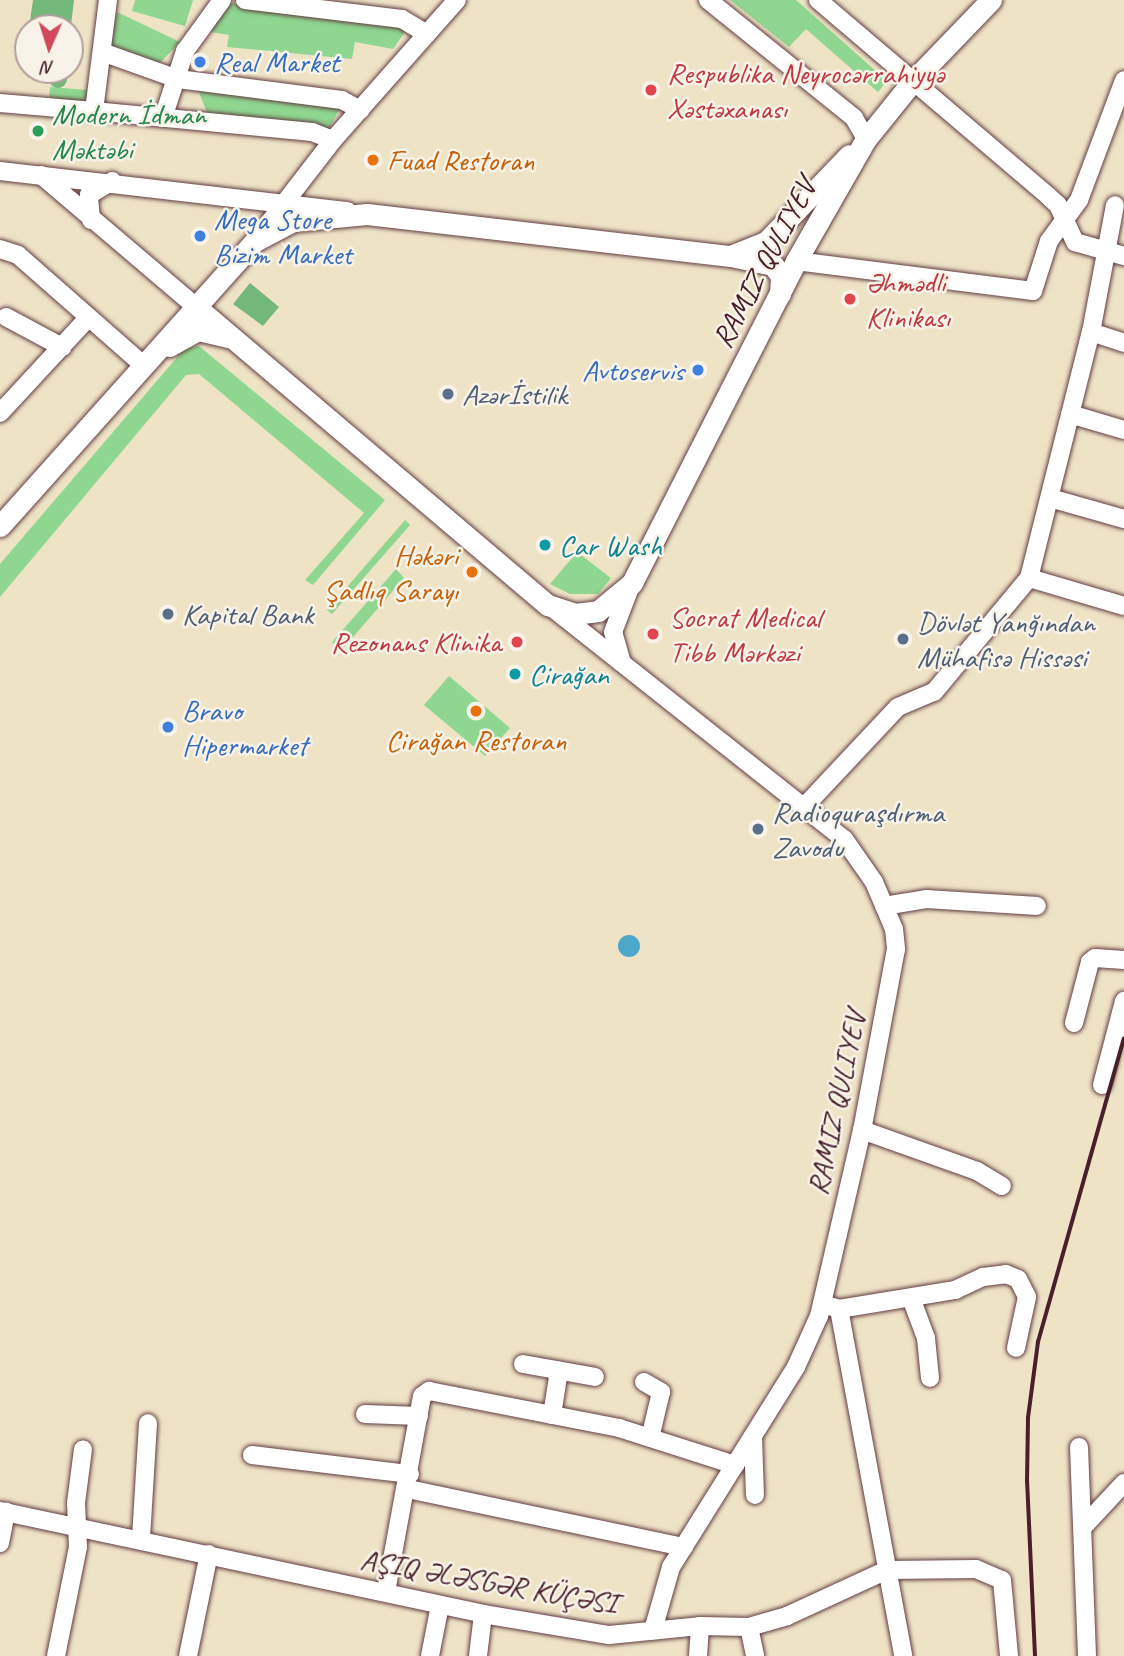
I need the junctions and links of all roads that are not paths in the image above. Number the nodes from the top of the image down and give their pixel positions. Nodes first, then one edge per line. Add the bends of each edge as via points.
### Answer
1 (108, 0) edge
2 (222, 0) edge
3 (245, 0) edge
4 (708, 0) edge
5 (818, 0) edge
6 (991, 0) edge
7 (455, 1) edge
8 (428, 34) junction
9 (102, 52) junction
10 (178, 79) junction
11 (1124, 80) edge
12 (912, 82) junction
13 (0, 103) edge
14 (360, 110) junction
15 (94, 111) junction
16 (163, 118) junction
17 (866, 139) junction
18 (333, 140) junction
19 (0, 171) edge
20 (41, 175) junction
21 (112, 181) junction
22 (284, 201) junction
23 (1115, 205) dead end
24 (367, 215) junction
25 (91, 220) junction
26 (1065, 220) junction
27 (255, 241) junction
28 (0, 249) edge
29 (1104, 251) junction
30 (731, 256) junction
31 (1124, 256) edge
32 (796, 261) junction
33 (780, 294) junction
34 (195, 306) junction
35 (6, 317) dead end
36 (88, 318) junction
37 (1091, 332) junction
38 (236, 341) junction
39 (1124, 343) edge
40 (62, 347) junction
41 (141, 363) junction
42 (0, 413) edge
43 (1070, 414) junction
44 (1124, 430) edge
45 (1050, 498) junction
46 (1124, 519) edge
47 (0, 526) edge
48 (0, 540) edge
49 (1029, 578) junction
50 (632, 583) junction
51 (548, 605) junction
52 (1124, 606) edge
53 (622, 663) junction
54 (804, 807) junction
55 (884, 906) junction
56 (1037, 906) dead end
57 (1124, 960) edge
58 (1124, 1001) edge
59 (1074, 1023) dead end
60 (1102, 1085) dead end
61 (862, 1130) junction
62 (1002, 1186) dead end
63 (911, 1298) junction
64 (830, 1307) junction
65 (1016, 1348) dead end
66 (523, 1364) dead end
67 (559, 1371) junction
68 (595, 1377) dead end
69 (930, 1378) dead end
70 (645, 1382) dead end
71 (365, 1413) dead end
72 (552, 1415) junction
73 (419, 1416) junction
74 (148, 1423) dead end
75 (753, 1436) junction
76 (650, 1437) junction
77 (1079, 1447) dead end
78 (83, 1449) dead end
79 (252, 1455) dead end
80 (735, 1465) junction
81 (409, 1482) junction
82 (1124, 1483) edge
83 (754, 1495) dead end
84 (3, 1512) edge
85 (1083, 1527) junction
86 (79, 1528) junction
87 (141, 1538) junction
88 (0, 1543) edge
89 (684, 1547) junction
90 (209, 1554) junction
91 (887, 1570) junction
92 (386, 1592) junction
93 (440, 1605) junction
94 (482, 1614) junction
95 (700, 1626) junction
96 (749, 1628) junction
97 (653, 1630) junction
98 (56, 1656) edge
99 (188, 1656) edge
100 (430, 1656) edge
101 (478, 1656) edge
102 (698, 1656) edge
103 (755, 1656) edge
104 (903, 1656) edge
105 (1009, 1656) edge
106 (1087, 1656) edge

1 - 9 street
2 - 10 street via 184,51
3 - 8 street via 402,19
4 - 17 street via 854,118
5 - 12 street
6 - 12 main road, RAMIZ QULIYEV
7 - 8 street
8 - 14 street
9 - 10 street
9 - 15 street
10 - 14 street via 342,100
10 - 16 street
11 - 26 street via 1079,200
12 - 17 main road, RAMIZ QULIYEV
12 - 26 street via 1048,196
13 - 15 street
14 - 18 street
15 - 16 street
16 - 18 street via 312,132
17 - 30 main road via 766,242
17 - 32 main road, RAMIZ QULIYEV
18 - 22 street
19 - 20 street
20 - 21 street
20 - 25 street
21 - 22 street
21 - 25 street via 89,195
22 - 24 street
22 - 27 street
23 - 29 street
24 - 27 main road via 293,221
24 - 30 main road
25 - 34 street
26 - 29 street via 1075,242
26 - 32 street via 1049,241 1033,290
27 - 34 main road
28 - 36 street via 18,255
29 - 31 street
29 - 37 street
30 - 32 main road
30 - 33 main road via 773,265 781,275
32 - 33 main road, RAMIZ QULIYEV
33 - 50 main road, RAMIZ QULIYEV
34 - 38 main road
34 - 41 main road
35 - 40 street
36 - 40 street
36 - 41 street
37 - 39 street
37 - 43 street
38 - 48 main road via 198,330 168,346
38 - 51 main road
40 - 42 street
41 - 47 main road
43 - 44 street
43 - 45 street
45 - 46 street
45 - 49 street
49 - 52 street
49 - 54 street via 934,692 898,708
50 - 51 main road via 598,611 575,614
50 - 53 street via 613,632
51 - 53 street, RAMIZ QULIYEV
53 - 54 street, RAMIZ QULIYEV
54 - 55 street, RAMIZ QULIYEV via 852,849
55 - 56 street via 928,899
55 - 61 street, RAMIZ QULIYEV via 894,929 895,966
57 - 59 street via 1096,958 1090,962
58 - 60 street
61 - 62 street via 977,1171
61 - 64 street, RAMIZ QULIYEV
63 - 64 street
63 - 65 street via 956,1290 997,1274 1018,1279 1027,1297
63 - 69 street via 926,1338
64 - 75 street, RAMIZ QULIYEV
64 - 91 street
66 - 67 street
67 - 68 street
67 - 72 street
70 - 76 street via 660,1392
71 - 73 street
72 - 73 street via 429,1391 422,1395
72 - 76 street
73 - 81 street
74 - 87 street
75 - 80 street, RAMIZ QULIYEV
75 - 83 street
76 - 80 street
77 - 85 street
78 - 86 street via 76,1503
79 - 81 street
80 - 89 street, RAMIZ QULIYEV
81 - 89 street
81 - 92 street
82 - 85 street
84 - 86 street
84 - 88 street
85 - 106 street
86 - 87 street
86 - 98 street
87 - 90 street
89 - 97 street, RAMIZ QULIYEV via 660,1592
90 - 92 street
90 - 99 street
91 - 96 street via 787,1616
91 - 104 street
91 - 105 street via 952,1567 992,1573 1002,1580
92 - 93 street
93 - 94 street
93 - 100 street
94 - 97 street via 609,1635
94 - 101 street
95 - 96 street
95 - 97 street
95 - 102 street
96 - 103 street

